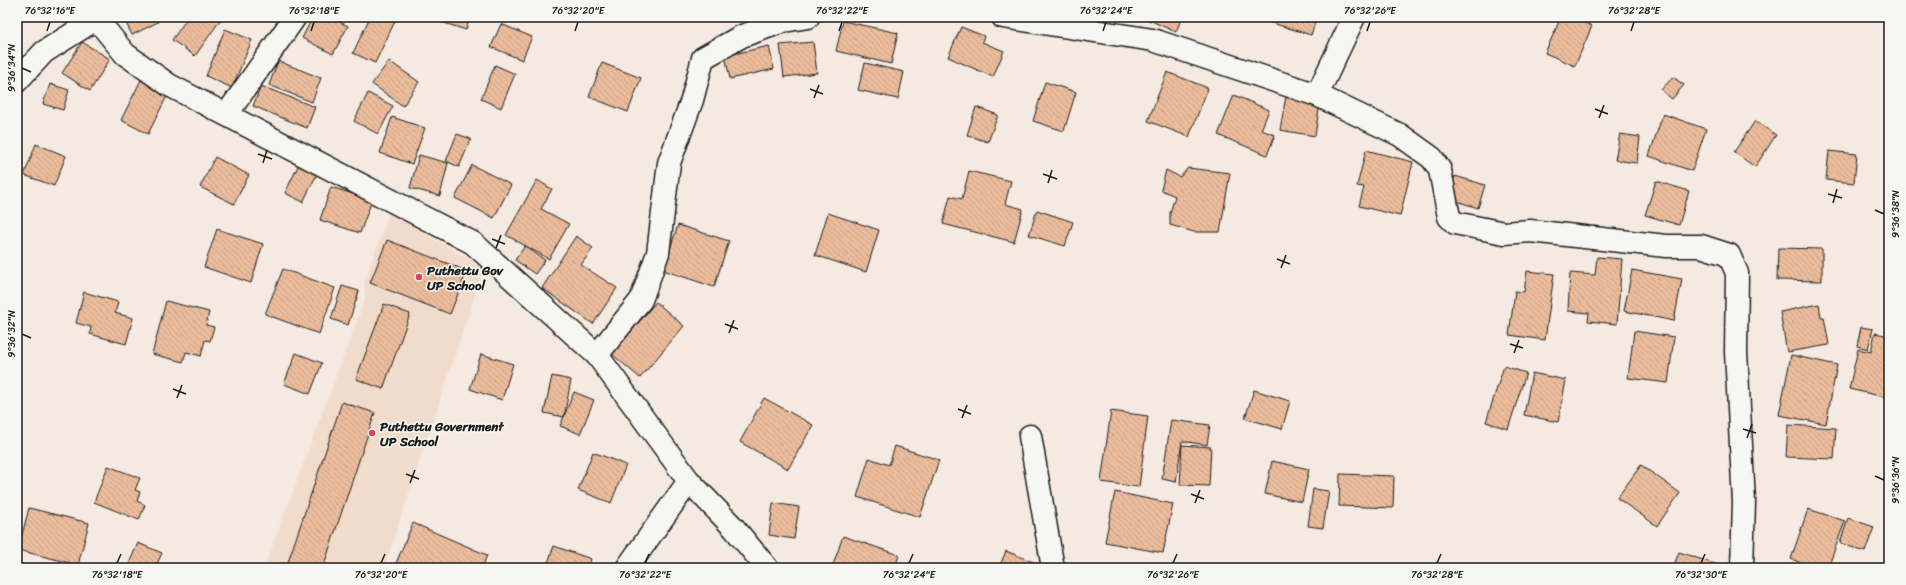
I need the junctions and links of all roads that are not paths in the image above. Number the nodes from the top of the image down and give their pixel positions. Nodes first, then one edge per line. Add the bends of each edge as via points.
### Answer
1 (295, 17) edge
2 (808, 17) edge
3 (1003, 17) edge
4 (1354, 17) edge
5 (96, 18) edge
6 (17, 81) edge
7 (1317, 95) junction
8 (227, 114) junction
9 (597, 354) junction
10 (1030, 436) dead end
11 (689, 481) junction
12 (628, 568) edge
13 (767, 568) edge
14 (1053, 568) edge
15 (1742, 568) edge

1 - 8 street
2 - 9 street via 784,21 742,36 703,58 692,100 669,163 658,254 641,300
3 - 7 street via 1153,40
4 - 7 street
5 - 6 street via 44,52
5 - 8 street via 125,54 169,85
7 - 15 street via 1400,135 1432,158 1440,170 1449,217 1455,223 1504,233 1530,231 1666,246 1701,246 1729,255 1737,274 1736,352 1744,502
8 - 9 street via 473,243
9 - 11 street
10 - 14 street
11 - 12 street
11 - 13 street via 734,528

